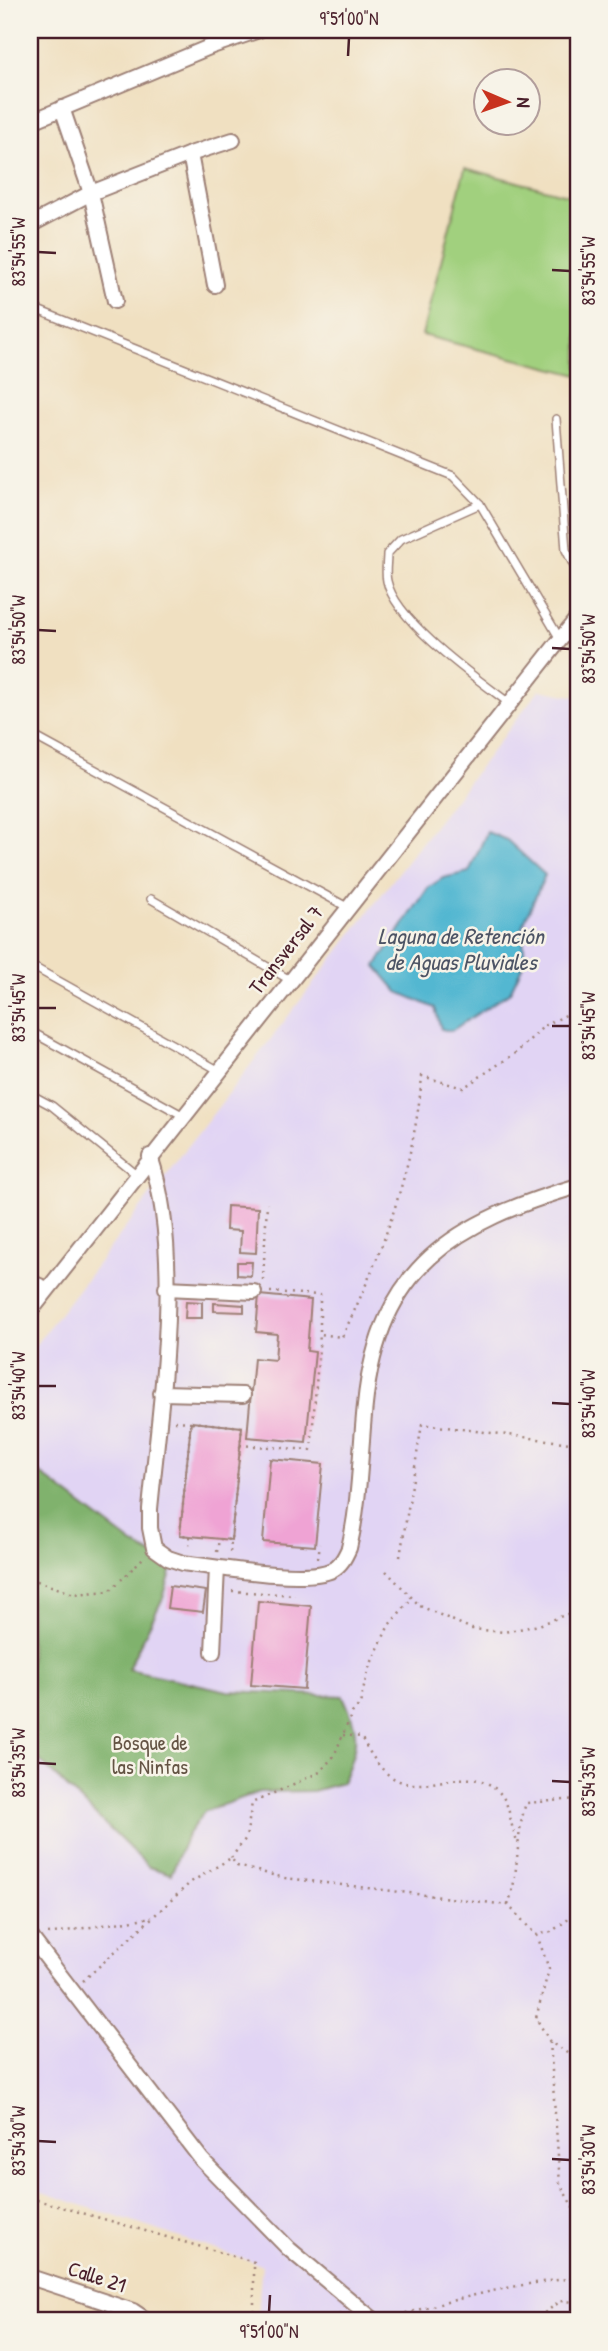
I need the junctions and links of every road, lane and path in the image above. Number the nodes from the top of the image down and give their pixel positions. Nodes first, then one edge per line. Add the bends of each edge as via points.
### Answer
1 (214, 30) edge
2 (259, 30) edge
3 (212, 46) junction
4 (62, 108) junction
5 (30, 122) edge
6 (233, 140) dead end
7 (190, 154) junction
8 (92, 193) junction
9 (30, 225) edge
10 (215, 285) dead end
11 (115, 302) dead end
12 (30, 307) edge
13 (556, 419) dead end
14 (480, 504) junction
15 (578, 574) edge
16 (578, 617) edge
17 (560, 639) junction
18 (509, 703) junction
19 (30, 734) edge
20 (151, 899) dead end
21 (347, 907) junction
22 (30, 965) edge
23 (290, 980) junction
24 (578, 1009) edge
25 (30, 1031) edge
26 (218, 1070) junction
27 (30, 1094) edge
28 (182, 1115) junction
29 (150, 1156) junction
30 (136, 1174) junction
31 (578, 1186) edge
32 (267, 1203) dead end
33 (30, 1282) edge
34 (166, 1288) junction
35 (47, 1289) junction
36 (254, 1292) dead end
37 (30, 1312) edge
38 (320, 1334) junction
39 (162, 1393) junction
40 (243, 1395) dead end
41 (168, 1420) dead end
42 (191, 1422) junction
43 (578, 1444) edge
44 (240, 1445) junction
45 (231, 1540) junction
46 (320, 1544) dead end
47 (154, 1548) junction
48 (188, 1554) dead end
49 (229, 1556) dead end
50 (400, 1557) dead end
51 (308, 1560) dead end
52 (217, 1562) junction
53 (386, 1572) dead end
54 (30, 1582) edge
55 (216, 1591) junction
56 (295, 1595) dead end
57 (412, 1598) junction
58 (578, 1610) edge
59 (213, 1652) dead end
60 (343, 1735) junction
61 (578, 1799) edge
62 (517, 1841) junction
63 (231, 1858) junction
64 (508, 1905) junction
65 (578, 1912) edge
66 (152, 1917) junction
67 (536, 1935) junction
68 (30, 1936) edge
69 (73, 1992) junction
70 (550, 2042) junction
71 (578, 2060) edge
72 (30, 2198) edge
73 (578, 2216) edge
74 (30, 2277) edge
75 (578, 2278) edge
76 (578, 2302) edge
77 (392, 2317) dead end
78 (148, 2321) edge
79 (254, 2321) edge
80 (375, 2321) edge
81 (533, 2321) edge

1 - 3 street
2 - 3 street
3 - 4 street
4 - 5 street
4 - 8 street
6 - 7 street
7 - 8 street
7 - 10 street
8 - 9 street
8 - 11 street
12 - 14 lane via 453,476
13 - 15 lane via 566,550
14 - 17 lane
14 - 18 lane via 401,539 387,554 387,581 397,604 450,658
16 - 17 street, Transversal 7
17 - 18 street, Transversal 7
18 - 21 street, Transversal 7
19 - 21 lane
20 - 23 lane
21 - 23 street, Transversal 7
22 - 26 lane
23 - 26 street, Transversal 7
24 - 38 path via 544,1026 517,1052 463,1088 422,1076 418,1116 383,1247 342,1337
25 - 28 lane
26 - 28 street, Transversal 7
27 - 30 lane via 52,1106
28 - 29 street, Transversal 7
29 - 30 street, Transversal 7
29 - 34 street via 159,1183
30 - 35 street, Transversal 7
31 - 52 street via 497,1213 453,1237 403,1289 384,1321 372,1355 354,1520 343,1561 333,1569 305,1576
32 - 38 path via 263,1292 320,1294
33 - 35 street
34 - 36 street
34 - 39 street
35 - 37 street, Transversal 7
38 - 44 path via 311,1450
39 - 40 street
39 - 47 street via 150,1509
41 - 42 path
42 - 44 path via 242,1427
42 - 48 path via 180,1535 190,1536
43 - 50 path via 422,1424
44 - 45 path
45 - 49 path
45 - 52 path via 219,1539
46 - 51 path via 318,1560
47 - 52 street via 184,1563
47 - 54 path via 110,1591 74,1594
52 - 55 street
53 - 57 path
55 - 56 path
55 - 59 street
57 - 58 path via 472,1629 504,1632
57 - 60 path via 389,1625 368,1670 360,1704
60 - 62 path via 361,1737 391,1777 411,1784 457,1776 486,1782 500,1793
60 - 63 path via 320,1772 252,1803 246,1838
61 - 62 path via 526,1803
62 - 64 path
63 - 64 path via 237,1866 285,1878
63 - 66 path via 191,1882
64 - 67 path
65 - 67 path via 551,1932
66 - 68 path
66 - 69 path
67 - 70 path via 549,1969 537,2018
68 - 69 street
69 - 80 street via 202,2160 289,2249
70 - 71 path
70 - 73 path via 560,2184
72 - 79 path via 254,2262
74 - 78 street, Calle 21 via 133,2311
75 - 77 path via 482,2291
76 - 81 path via 561,2301

